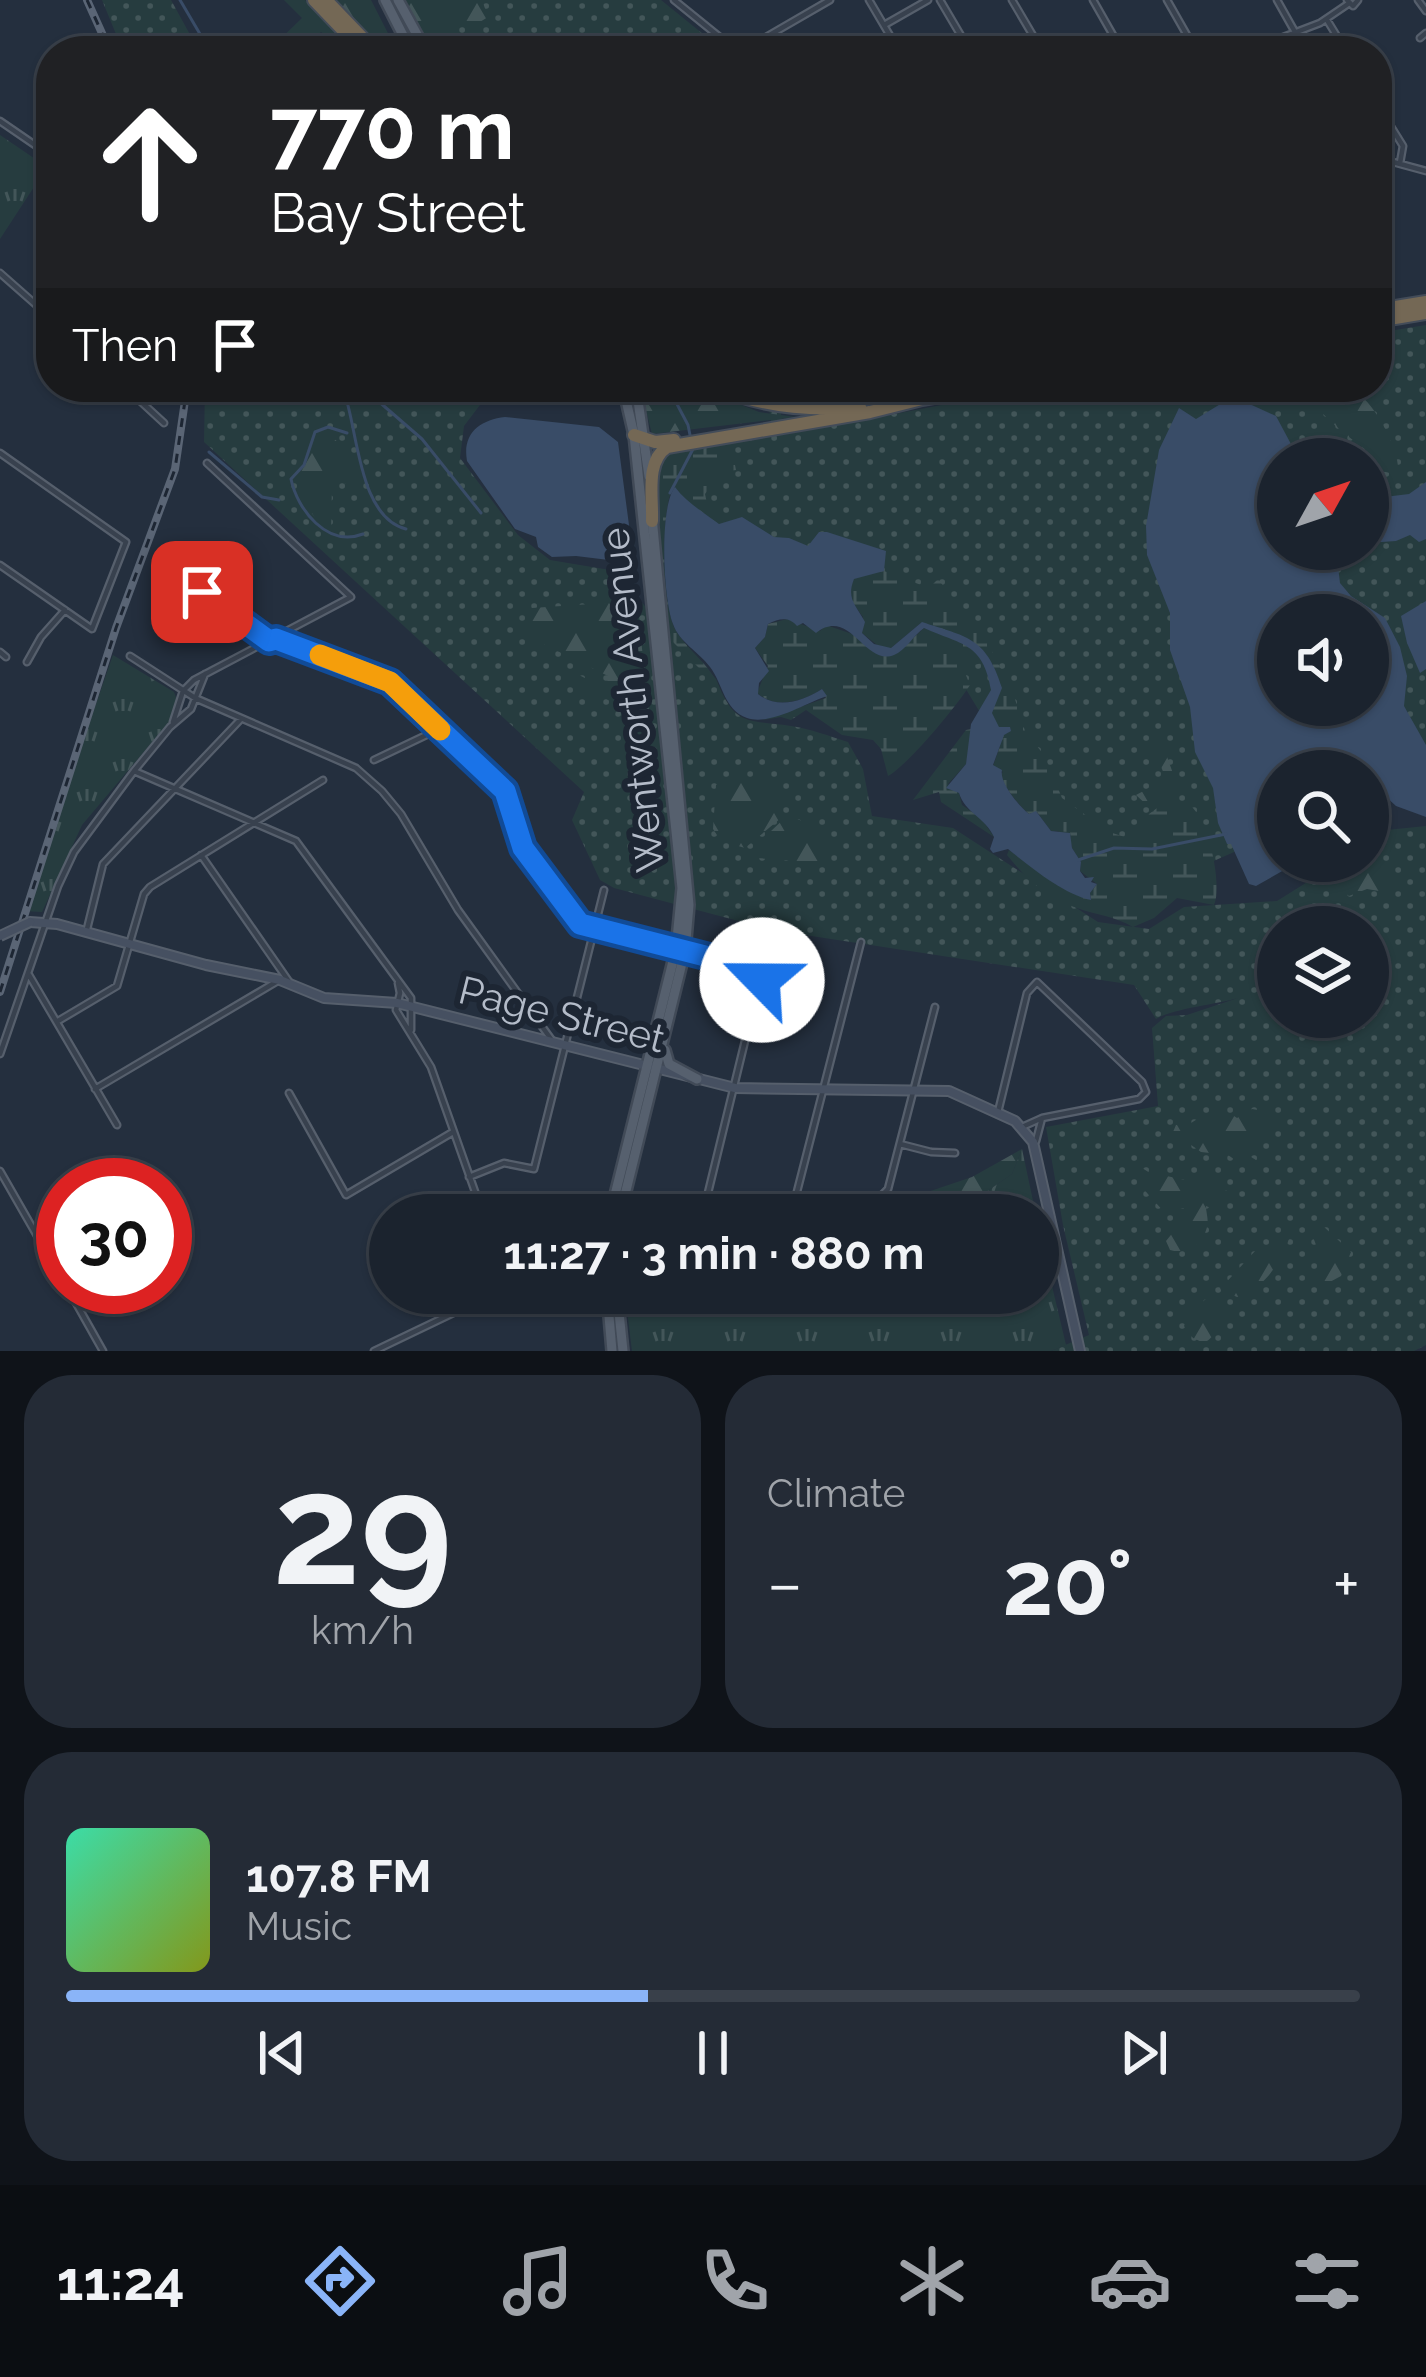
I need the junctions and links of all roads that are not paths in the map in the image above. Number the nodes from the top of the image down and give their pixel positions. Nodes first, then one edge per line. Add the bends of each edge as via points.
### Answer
1 (314, 0) edge
2 (326, 0) edge
3 (385, 0) edge
4 (398, 0) edge
5 (674, 0) edge
6 (830, 0) edge
7 (868, 0) edge
8 (928, 0) edge
9 (940, 0) edge
10 (1012, 0) edge
11 (1093, 0) edge
12 (1167, 0) edge
13 (1277, 0) edge
14 (1358, 0) edge
15 (1418, 0) edge
16 (1348, 2) edge
17 (1426, 11) edge
18 (1326, 20) junction
19 (884, 25) junction
20 (1295, 33) junction
21 (349, 36) edge
22 (361, 36) edge
23 (403, 36) edge
24 (418, 36) edge
25 (721, 36) edge
26 (766, 36) edge
27 (890, 36) edge
28 (961, 36) edge
29 (1033, 36) edge
30 (1113, 36) edge
31 (1187, 36) edge
32 (1288, 36) edge
33 (1336, 36) edge
34 (0, 121) edge
35 (1392, 128) edge
36 (36, 146) edge
37 (1400, 163) junction
38 (1392, 164) edge
39 (1426, 171) edge
40 (0, 272) edge
41 (1426, 302) edge
42 (36, 304) edge
43 (1392, 308) edge
44 (1426, 313) edge
45 (1392, 319) edge
46 (141, 402) edge
47 (631, 402) edge
48 (798, 402) edge
49 (871, 402) edge
50 (885, 402) edge
51 (164, 423) dead end
52 (640, 438) junction
53 (686, 441) junction
54 (0, 453) edge
55 (207, 463) dead end
56 (652, 521) junction
57 (157, 559) dead end
58 (0, 565) edge
59 (64, 610) junction
60 (272, 640) junction
61 (130, 656) dead end
62 (27, 662) dead end
63 (205, 674) junction
64 (183, 691) junction
65 (195, 698) junction
66 (241, 718) junction
67 (170, 727) junction
68 (439, 729) junction
69 (374, 760) dead end
70 (134, 771) junction
71 (323, 780) dead end
72 (176, 789) junction
73 (255, 820) junction
74 (201, 855) junction
75 (604, 890) dead end
76 (45, 922) junction
77 (594, 928) junction
78 (772, 930) dead end
79 (86, 933) junction
80 (0, 936) edge
81 (861, 942) dead end
82 (130, 944) junction
83 (680, 950) junction
84 (764, 971) junction
85 (29, 975) junction
86 (395, 978) junction
87 (280, 980) junction
88 (291, 984) junction
89 (397, 1004) junction
90 (413, 1007) junction
91 (934, 1007) dead end
92 (58, 1021) junction
93 (668, 1021) junction
94 (411, 1030) junction
95 (560, 1046) junction
96 (0, 1054) edge
97 (651, 1068) junction
98 (698, 1079) junction
99 (735, 1088) junction
100 (914, 1088) junction
101 (95, 1089) junction
102 (823, 1090) junction
103 (289, 1093) dead end
104 (998, 1112) junction
105 (1042, 1118) junction
106 (117, 1125) dead end
107 (1022, 1127) junction
108 (453, 1132) junction
109 (900, 1144) junction
110 (1036, 1150) junction
111 (955, 1153) dead end
112 (0, 1171) edge
113 (469, 1178) junction
114 (477, 1194) edge
115 (616, 1194) edge
116 (624, 1194) edge
117 (708, 1194) edge
118 (796, 1194) edge
119 (885, 1194) edge
120 (36, 1234) edge
121 (82, 1314) edge
122 (453, 1314) edge
123 (609, 1314) edge
124 (619, 1314) edge
125 (383, 1349) edge
126 (104, 1351) edge
127 (374, 1351) edge
128 (612, 1351) edge
129 (623, 1351) edge
130 (1080, 1351) edge

1 - 21 highway
2 - 22 highway
3 - 23 main road
4 - 24 main road
5 - 25 street
6 - 26 street
7 - 19 street
8 - 19 street
9 - 28 street
10 - 29 street
11 - 30 street
12 - 31 street
13 - 20 street
14 - 16 street
15 - 17 street
16 - 18 street
18 - 20 street
18 - 33 street
19 - 27 street
20 - 32 street
34 - 36 street
35 - 37 street via 1403,146
37 - 38 street
37 - 39 street
40 - 42 street
41 - 43 highway
44 - 45 highway
46 - 51 street
47 - 52 main road, Wentworth Avenue
48 - 49 highway via 827,410
50 - 53 highway via 775,430
52 - 53 highway
52 - 56 main road, Wentworth Avenue
52 - 83 main road, Wentworth Avenue via 682,888
53 - 56 highway via 655,458
54 - 59 street via 126,542 92,629
55 - 60 street via 351,597
56 - 83 main road, Wentworth Avenue via 686,841 689,905
57 - 60 street
58 - 59 street
59 - 62 street
60 - 63 street
60 - 68 street via 390,682
61 - 64 street
63 - 64 street
63 - 65 street
64 - 65 street
64 - 67 street
65 - 66 street
65 - 67 street
66 - 72 street
66 - 95 street via 326,752 382,790 458,910
67 - 70 street
68 - 69 street
68 - 77 street via 505,791 523,848 570,914
70 - 72 street
70 - 76 street via 88,827
71 - 73 street
72 - 73 street
72 - 79 street via 103,864
73 - 74 street
73 - 86 street via 296,841
74 - 82 street via 144,894
74 - 88 street
75 - 77 street
76 - 79 main road, Page Street
76 - 80 main road, Page Street, bridge
76 - 85 street
77 - 83 street
77 - 95 street
78 - 84 street
79 - 82 main road, Page Street
81 - 102 street
82 - 87 main road, Page Street
82 - 92 street via 117,986
83 - 84 street
83 - 93 main road, Wentworth Avenue
83 - 97 main road, Wentworth Avenue
84 - 99 street
85 - 92 street
85 - 96 street
86 - 89 street
86 - 90 street
87 - 88 main road, Page Street
87 - 101 street
88 - 89 main road, Page Street via 324,998
89 - 90 main road, Page Street
89 - 94 street
90 - 94 street
90 - 95 main road, Page Street
91 - 100 street
92 - 101 street
93 - 97 main road, Wentworth Avenue
93 - 98 main road via 666,1060
94 - 108 street
95 - 97 main road, Page Street
95 - 113 street via 534,1168 504,1163
97 - 98 main road, Page Street
97 - 115 main road, Wentworth Avenue
97 - 116 main road, Wentworth Avenue
98 - 99 main road, Page Street
99 - 102 main road, Page Street
99 - 117 street
100 - 102 main road, Page Street
100 - 104 main road, Page Street via 949,1091
100 - 109 street
101 - 106 street
102 - 118 street
103 - 108 street via 346,1196
104 - 105 street via 1034,983 1146,1092
104 - 107 main road, Page Street
105 - 107 street
105 - 110 street
107 - 110 main road
108 - 113 street
109 - 111 street
109 - 119 street
110 - 130 main road
112 - 120 street
113 - 114 street
121 - 126 street
122 - 125 street
123 - 128 main road
124 - 129 main road
125 - 127 street

